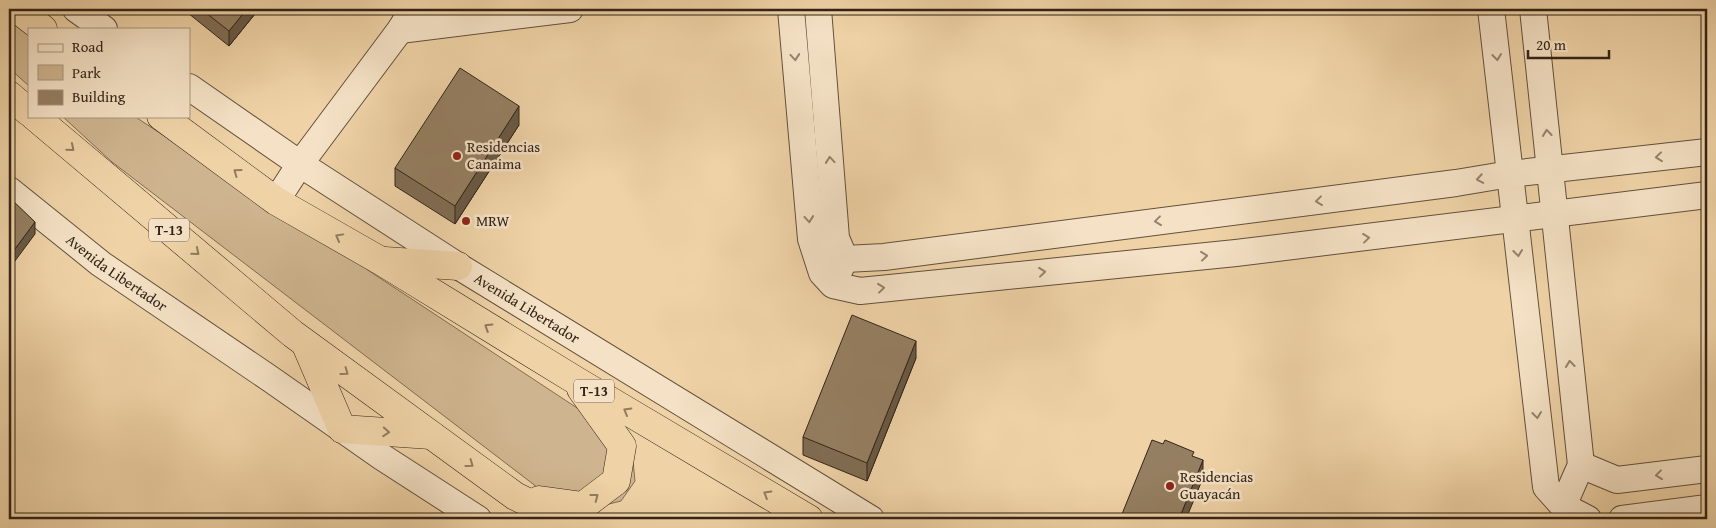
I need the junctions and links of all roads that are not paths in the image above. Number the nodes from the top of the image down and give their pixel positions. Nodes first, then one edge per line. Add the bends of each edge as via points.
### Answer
1 (17, 9) edge
2 (76, 9) edge
3 (570, 9) edge
4 (791, 9) edge
5 (818, 9) edge
6 (1491, 9) edge
7 (1533, 9) edge
8 (407, 19) edge
9 (41, 28) edge
10 (103, 28) edge
11 (190, 88) edge
12 (9, 95) edge
13 (28, 111) edge
14 (36, 118) edge
15 (164, 118) edge
16 (1707, 152) edge
17 (300, 164) junction
18 (1551, 169) junction
19 (1510, 174) junction
20 (9, 190) edge
21 (1707, 195) edge
22 (276, 201) junction
23 (1227, 212) junction
24 (1554, 215) junction
25 (1514, 220) junction
26 (1236, 253) junction
27 (846, 259) junction
28 (381, 261) junction
29 (458, 266) junction
30 (833, 285) junction
31 (305, 343) junction
32 (575, 380) junction
33 (342, 428) junction
34 (431, 435) junction
35 (1580, 465) junction
36 (1707, 469) edge
37 (515, 496) junction
38 (1563, 506) junction
39 (1707, 508) edge
40 (478, 519) edge
41 (562, 519) edge
42 (809, 519) edge
43 (871, 519) edge
44 (1588, 519) edge
45 (1622, 519) edge

1 - 9 highway
2 - 10 street
3 - 8 street
4 -> 30 street via 811,239 822,273
27 -> 5 street via 836,238
6 -> 19 street
18 -> 7 street
8 - 17 street
11 - 17 street, Avenida Libertador
12 - 13 highway
14 -> 31 highway, T-13
22 -> 15 highway, T-13
16 -> 18 street
17 - 22 street
17 - 29 street, Avenida Libertador
18 - 19 street
18 - 24 street
19 -> 23 street
19 - 25 street
20 - 33 street, Avenida Libertador via 101,264
21 - 24 street
28 -> 22 highway, T-13
23 - 26 street
23 -> 27 street via 884,257
24 - 25 street
35 -> 24 street
26 -> 25 street
25 -> 38 street via 1546,487
30 -> 26 street via 860,290
27 - 30 street
28 - 29 highway, T-13
32 -> 28 highway, T-13
29 - 43 street, Avenida Libertador
31 - 33 highway
31 -> 34 highway, T-13
37 -> 32 highway, T-13 via 583,506 616,481 622,446
42 -> 32 highway, T-13
33 -> 34 highway
33 - 40 street, Avenida Libertador
34 -> 37 highway, T-13
36 -> 35 street via 1617,480
35 - 38 street
37 - 41 highway, T-13
38 - 44 street
39 - 45 street

